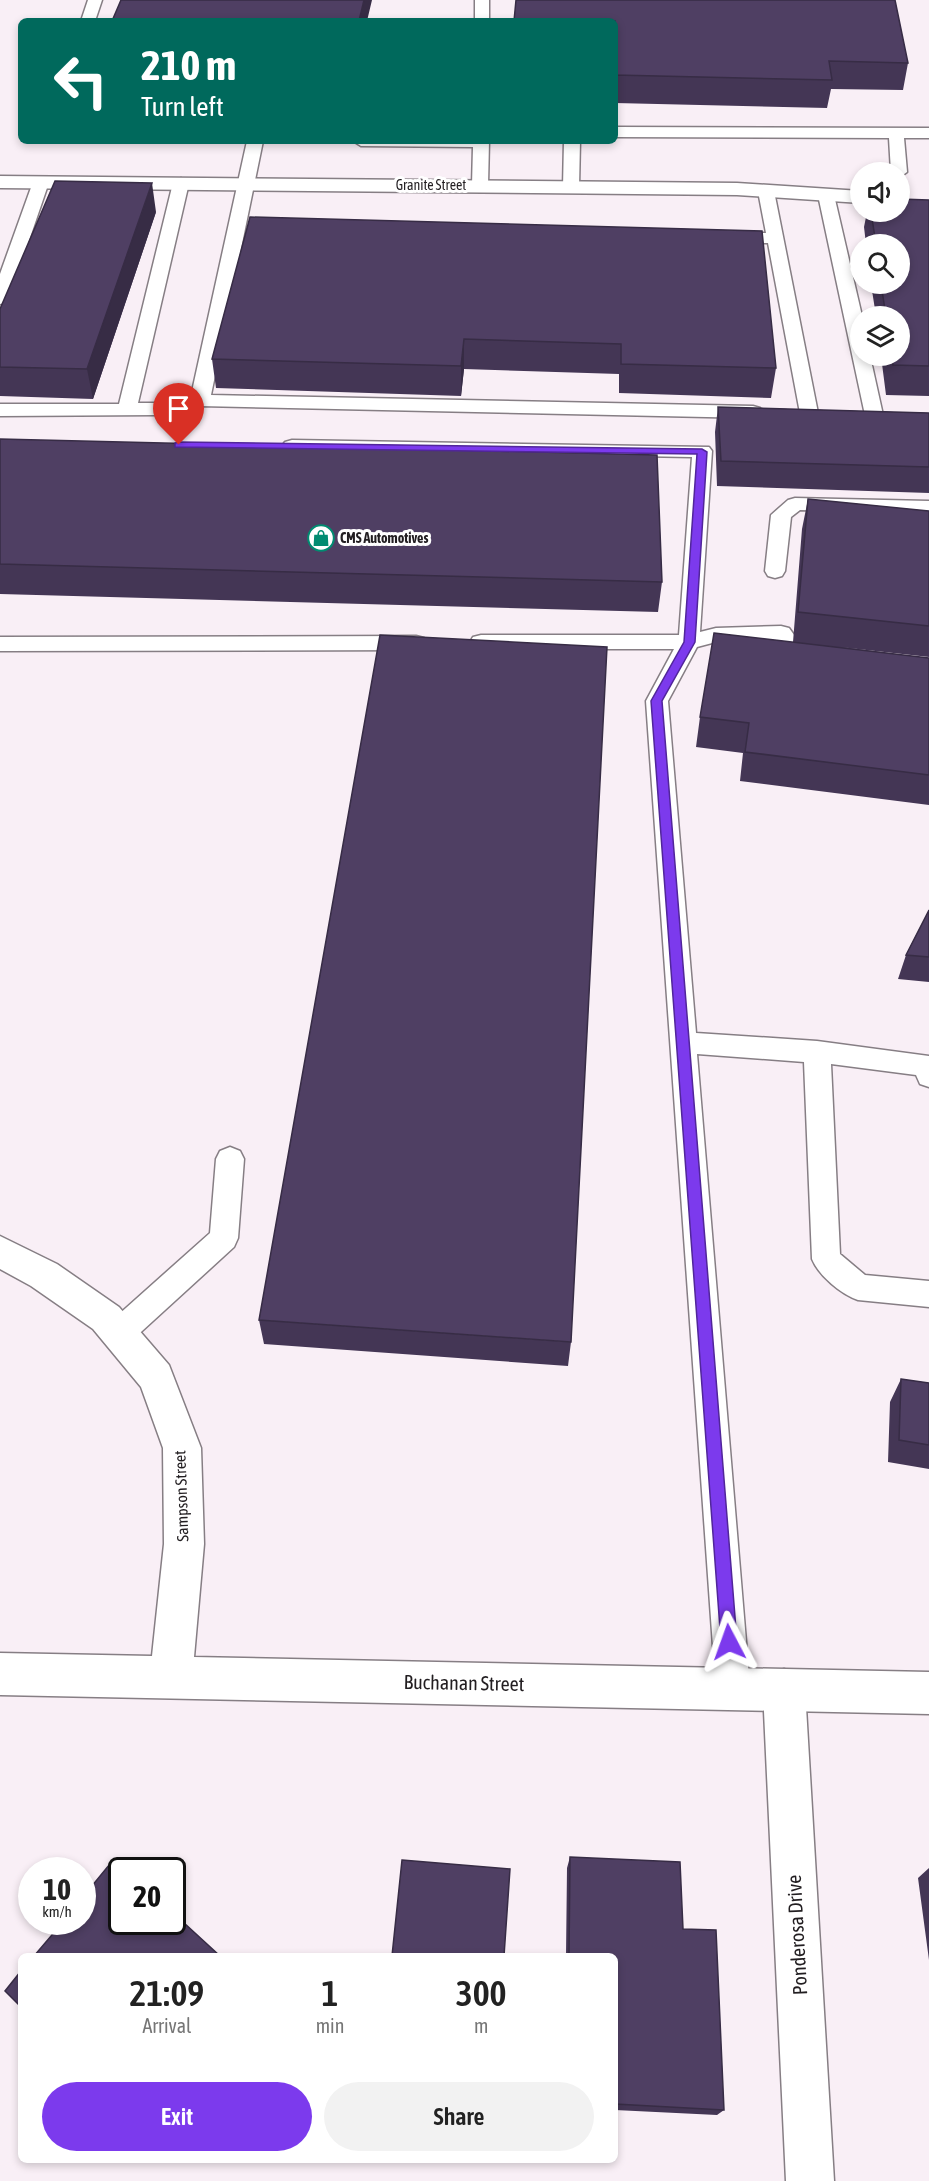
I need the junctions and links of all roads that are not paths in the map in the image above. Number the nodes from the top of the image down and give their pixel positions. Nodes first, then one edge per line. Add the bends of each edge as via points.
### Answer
1 (95, 0) edge
2 (482, 0) edge
3 (89, 18) edge
4 (482, 18) edge
5 (618, 132) edge
6 (896, 133) junction
7 (929, 133) edge
8 (254, 144) edge
9 (481, 144) edge
10 (572, 144) edge
11 (897, 162) edge
12 (0, 182) edge
13 (41, 182) junction
14 (181, 183) junction
15 (248, 183) junction
16 (480, 185) junction
17 (571, 187) junction
18 (766, 191) junction
19 (826, 195) junction
20 (850, 196) edge
21 (715, 238) edge
22 (775, 238) junction
23 (0, 299) edge
24 (850, 306) edge
25 (863, 366) edge
26 (200, 400) junction
27 (0, 410) edge
28 (127, 410) junction
29 (809, 413) junction
30 (831, 414) edge
31 (853, 415) edge
32 (874, 415) junction
33 (896, 416) edge
34 (274, 446) edge
35 (929, 507) edge
36 (775, 571) dead end
37 (455, 642) edge
38 (689, 642) junction
39 (431, 643) edge
40 (0, 644) edge
41 (848, 651) edge
42 (683, 1043) junction
43 (817, 1052) junction
44 (929, 1066) edge
45 (929, 1076) edge
46 (230, 1159) dead end
47 (0, 1251) edge
48 (929, 1294) edge
49 (119, 1333) junction
50 (0, 1674) edge
51 (171, 1677) junction
52 (733, 1689) junction
53 (784, 1690) junction
54 (929, 1693) edge
55 (810, 2181) edge

1 - 3 lane
2 - 4 lane
5 - 6 lane
6 - 7 lane
6 - 11 lane
8 - 15 lane
9 - 16 lane
10 - 17 lane
12 - 13 street, Granite Street
13 - 14 street, Granite Street
13 - 23 lane
14 - 15 street, Granite Street
14 - 28 lane
15 - 16 street, Granite Street
15 - 26 lane via 242,236
16 - 17 street, Granite Street
17 - 18 street, Granite Street
18 - 19 street, Granite Street
18 - 22 lane
19 - 20 street, Granite Street
19 - 24 lane
21 - 22 lane
22 - 29 lane
25 - 32 lane
26 - 28 lane via 157,409
26 - 29 lane
27 - 28 lane
29 - 30 lane
31 - 32 lane
32 - 33 lane
34 - 38 lane via 702,452
35 - 36 lane via 795,504 781,515
37 - 38 lane
38 - 41 lane via 716,635 781,633 791,645
38 - 42 lane via 657,701
39 - 40 lane
42 - 43 lane
42 - 52 lane
43 - 44 lane
43 - 48 lane via 826,1258 858,1287
44 - 45 lane
46 - 49 lane via 224,1239
47 - 49 street, Sampson Street via 106,1317
49 - 51 street, Sampson Street via 156,1377 182,1448 184,1544
50 - 51 street, Buchanan Street
51 - 52 street, Buchanan Street
52 - 53 street, Buchanan Street
53 - 54 street, Buchanan Street
53 - 55 street, Ponderosa Drive

